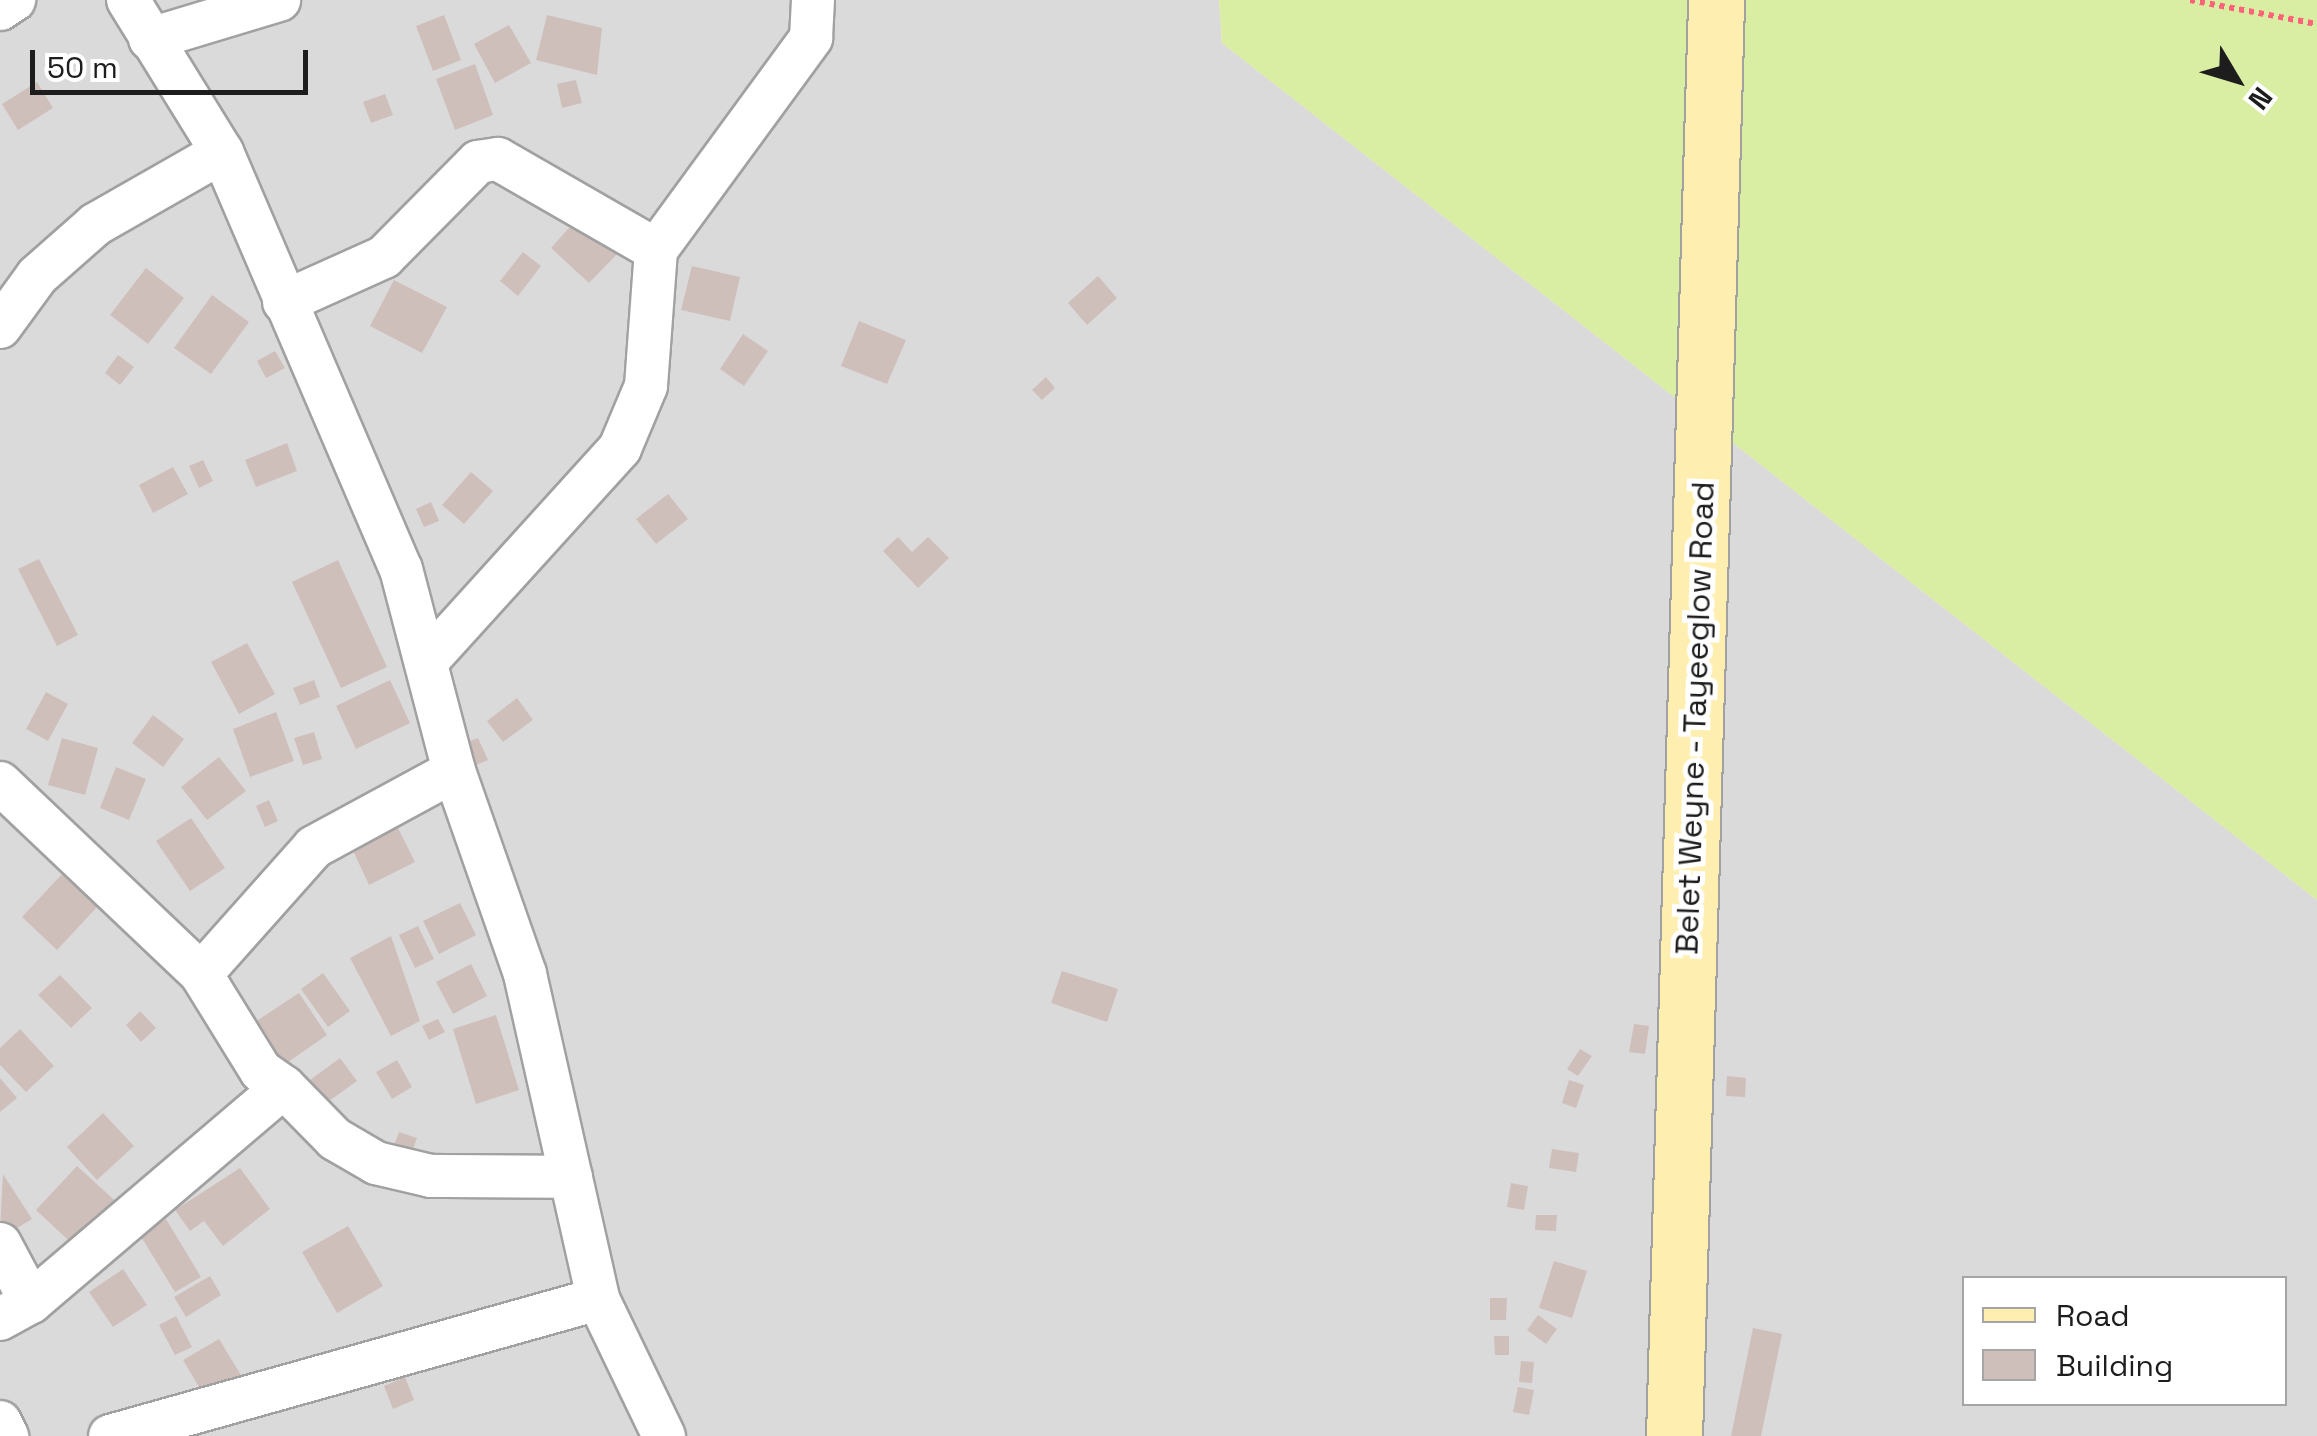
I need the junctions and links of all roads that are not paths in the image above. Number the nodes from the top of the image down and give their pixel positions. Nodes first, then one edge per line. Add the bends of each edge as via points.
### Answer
1 (14, 0) edge
2 (128, 0) edge
3 (279, 0) edge
4 (813, 0) edge
5 (1716, 0) edge
6 (0, 9) edge
7 (150, 38) junction
8 (222, 152) junction
9 (656, 250) junction
10 (284, 302) junction
11 (0, 328) edge
12 (428, 660) junction
13 (454, 771) junction
14 (0, 782) edge
15 (201, 974) junction
16 (284, 1088) junction
17 (571, 1177) junction
18 (0, 1244) edge
19 (598, 1299) junction
20 (15, 1310) edge
21 (245, 1419) edge
22 (0, 1422) edge
23 (8, 1436) edge
24 (110, 1436) edge
25 (664, 1436) edge
26 (1674, 1436) edge

1 - 6 street
2 - 7 street
3 - 7 street
4 - 9 street via 811,38
5 - 26 main road, Belet Weyne - Tayeeglow Road
7 - 8 street
8 - 10 street
8 - 11 street via 96,224 37,276
9 - 10 street via 542,177 488,161 384,257
9 - 12 street via 646,386 620,448
10 - 12 street via 401,569
12 - 13 street
13 - 15 street via 314,846
13 - 17 street via 525,974
14 - 15 street
15 - 16 street via 261,1070
16 - 17 street via 335,1139 388,1166 431,1176
16 - 20 street
17 - 19 street
18 - 20 street
19 - 21 street
19 - 25 street
21 - 24 street
22 - 23 street

